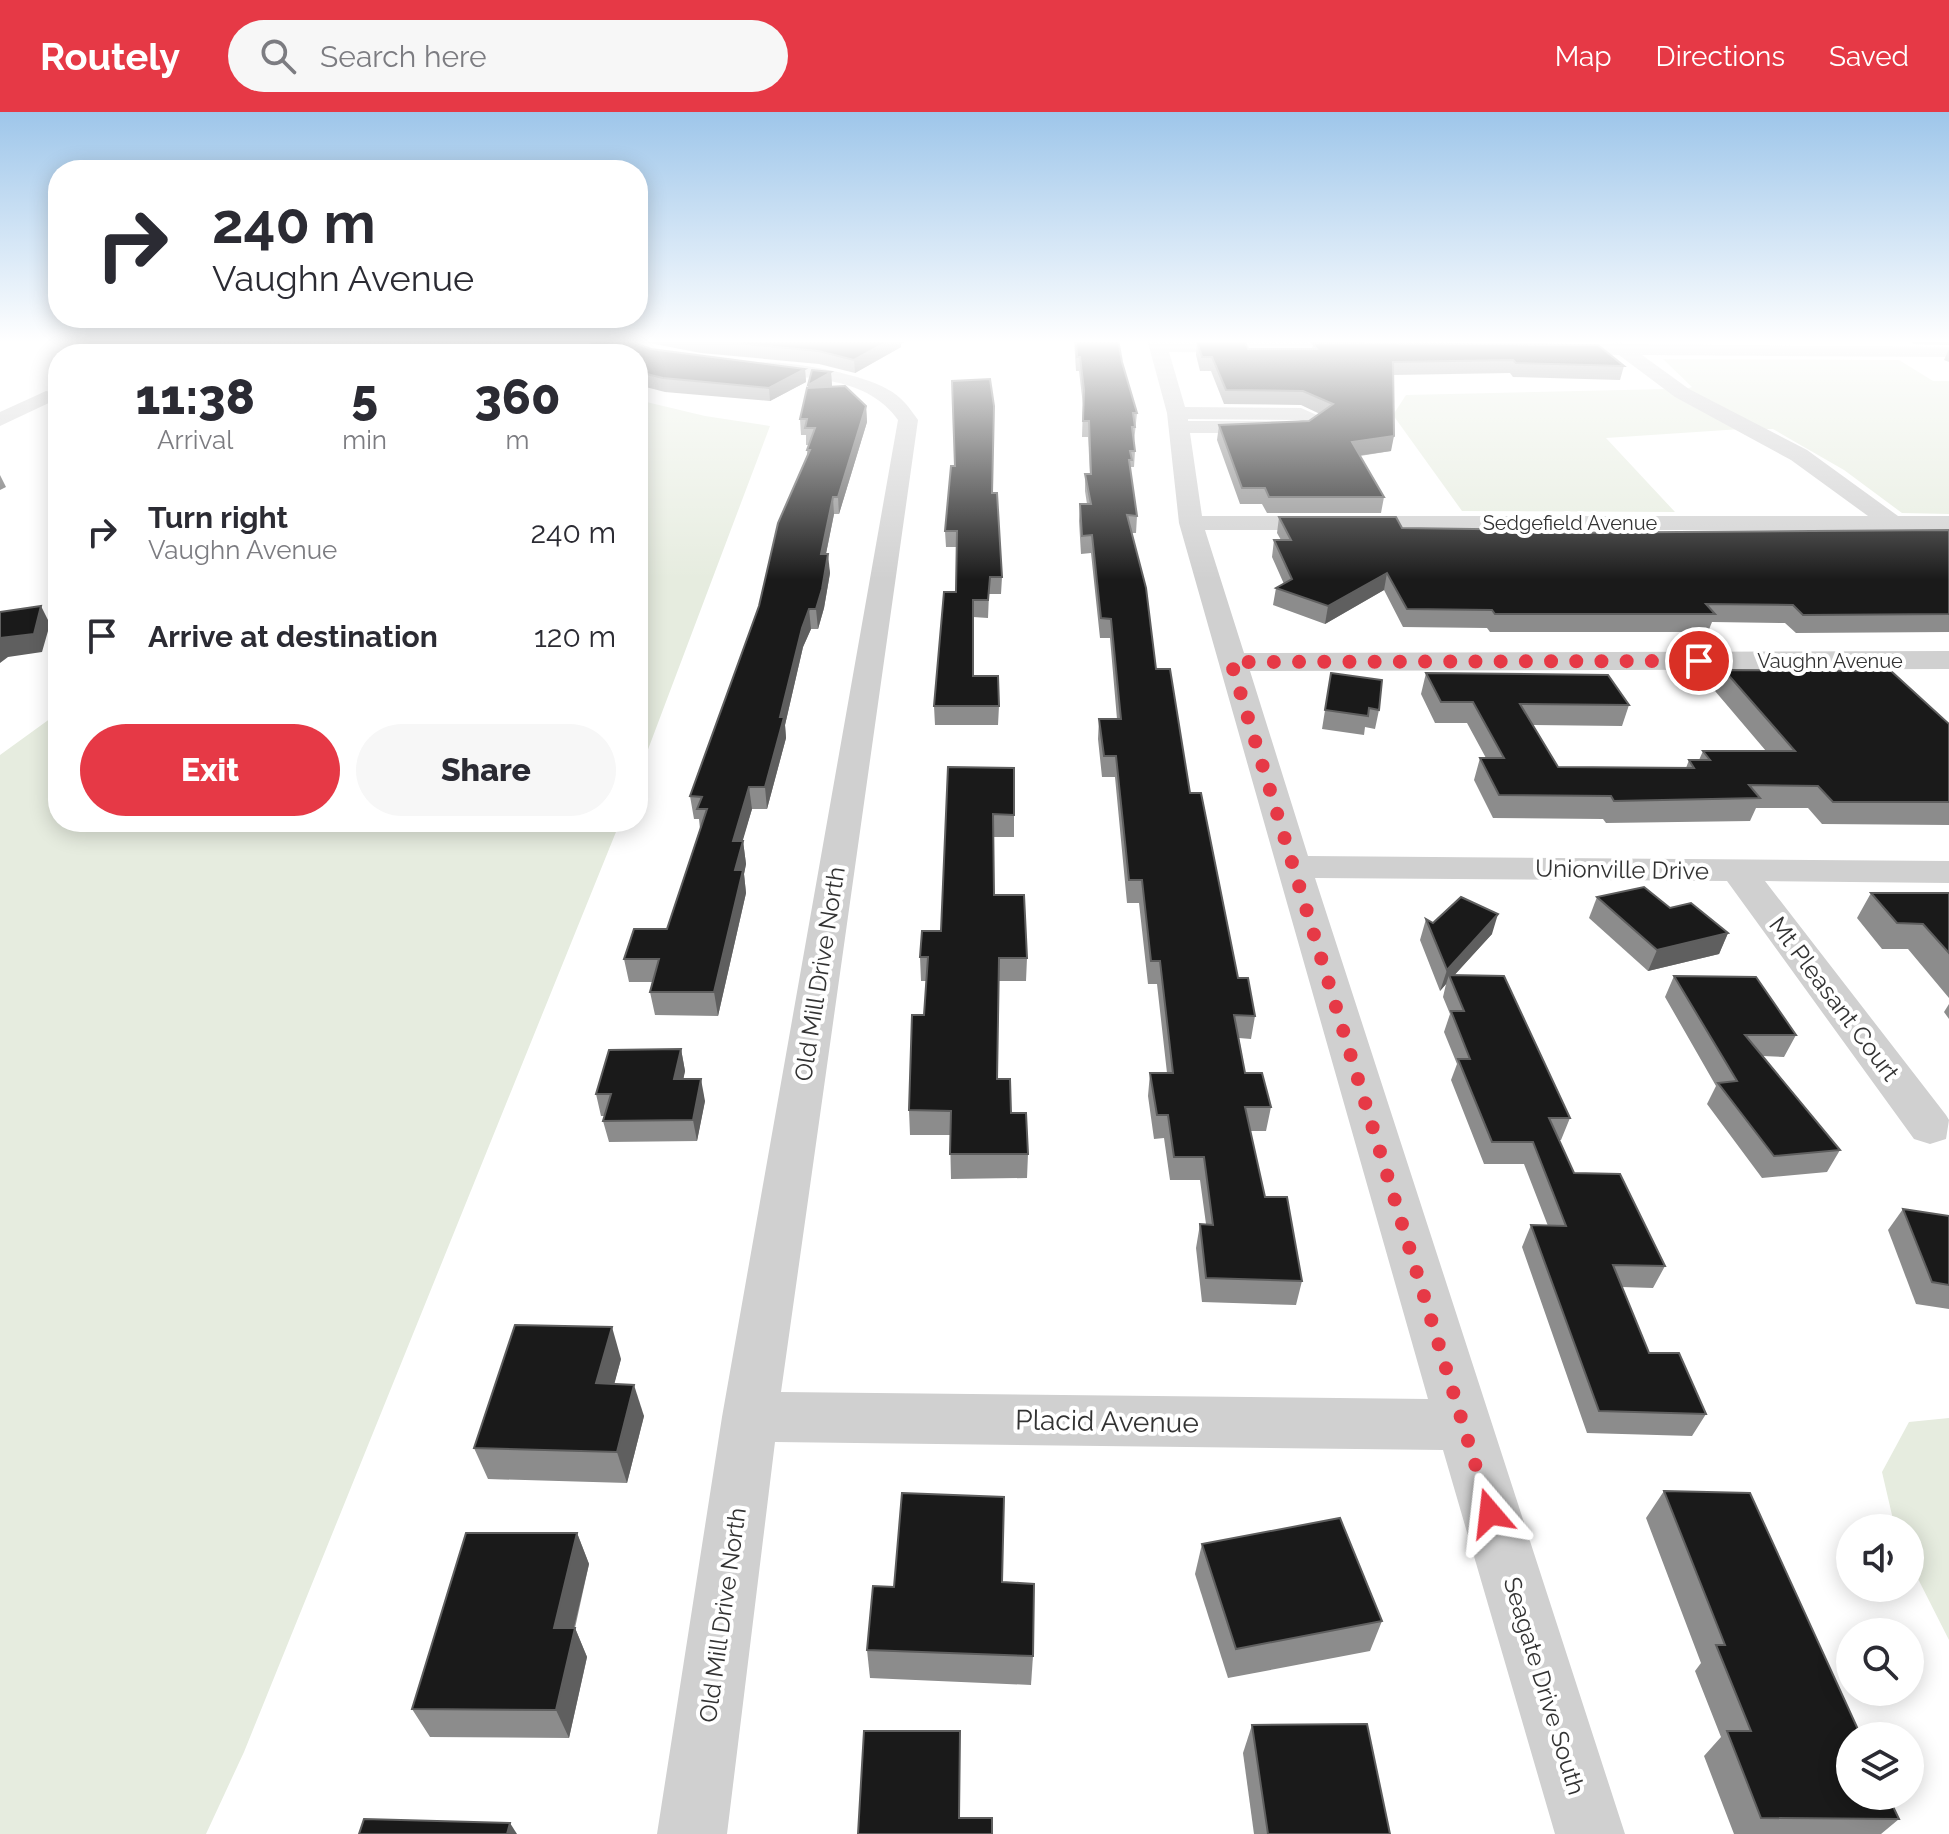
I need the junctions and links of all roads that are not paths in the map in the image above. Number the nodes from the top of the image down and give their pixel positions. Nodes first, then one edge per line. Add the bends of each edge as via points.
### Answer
1 (908, 419) edge
2 (1188, 419) edge
3 (1315, 419) edge
4 (1732, 419) edge
5 (1178, 420) junction
6 (1191, 523) junction
7 (1893, 523) junction
8 (1949, 523) edge
9 (1949, 660) edge
10 (1231, 662) junction
11 (1294, 867) junction
12 (1738, 871) junction
13 (1949, 872) edge
14 (1930, 1127) dead end
15 (750, 1417) junction
16 (1463, 1425) junction
17 (692, 1834) edge
18 (1590, 1834) edge

1 - 15 street, Old Mill Drive North
2 - 5 street
3 - 5 street via 1307,427
4 - 7 street via 1799,455
5 - 6 street, Seagate Drive South
6 - 7 street, Sedgefield Avenue
6 - 10 street, Seagate Drive South
7 - 8 street, Sedgefield Avenue
9 - 10 street, Vaughn Avenue
10 - 11 street, Seagate Drive South
11 - 12 street, Unionville Drive
11 - 16 street, Seagate Drive South
12 - 13 street, Unionville Drive
12 - 14 street, Mt Pleasant Court
15 - 16 street, Placid Avenue
15 - 17 street, Old Mill Drive North
16 - 18 street, Seagate Drive South

